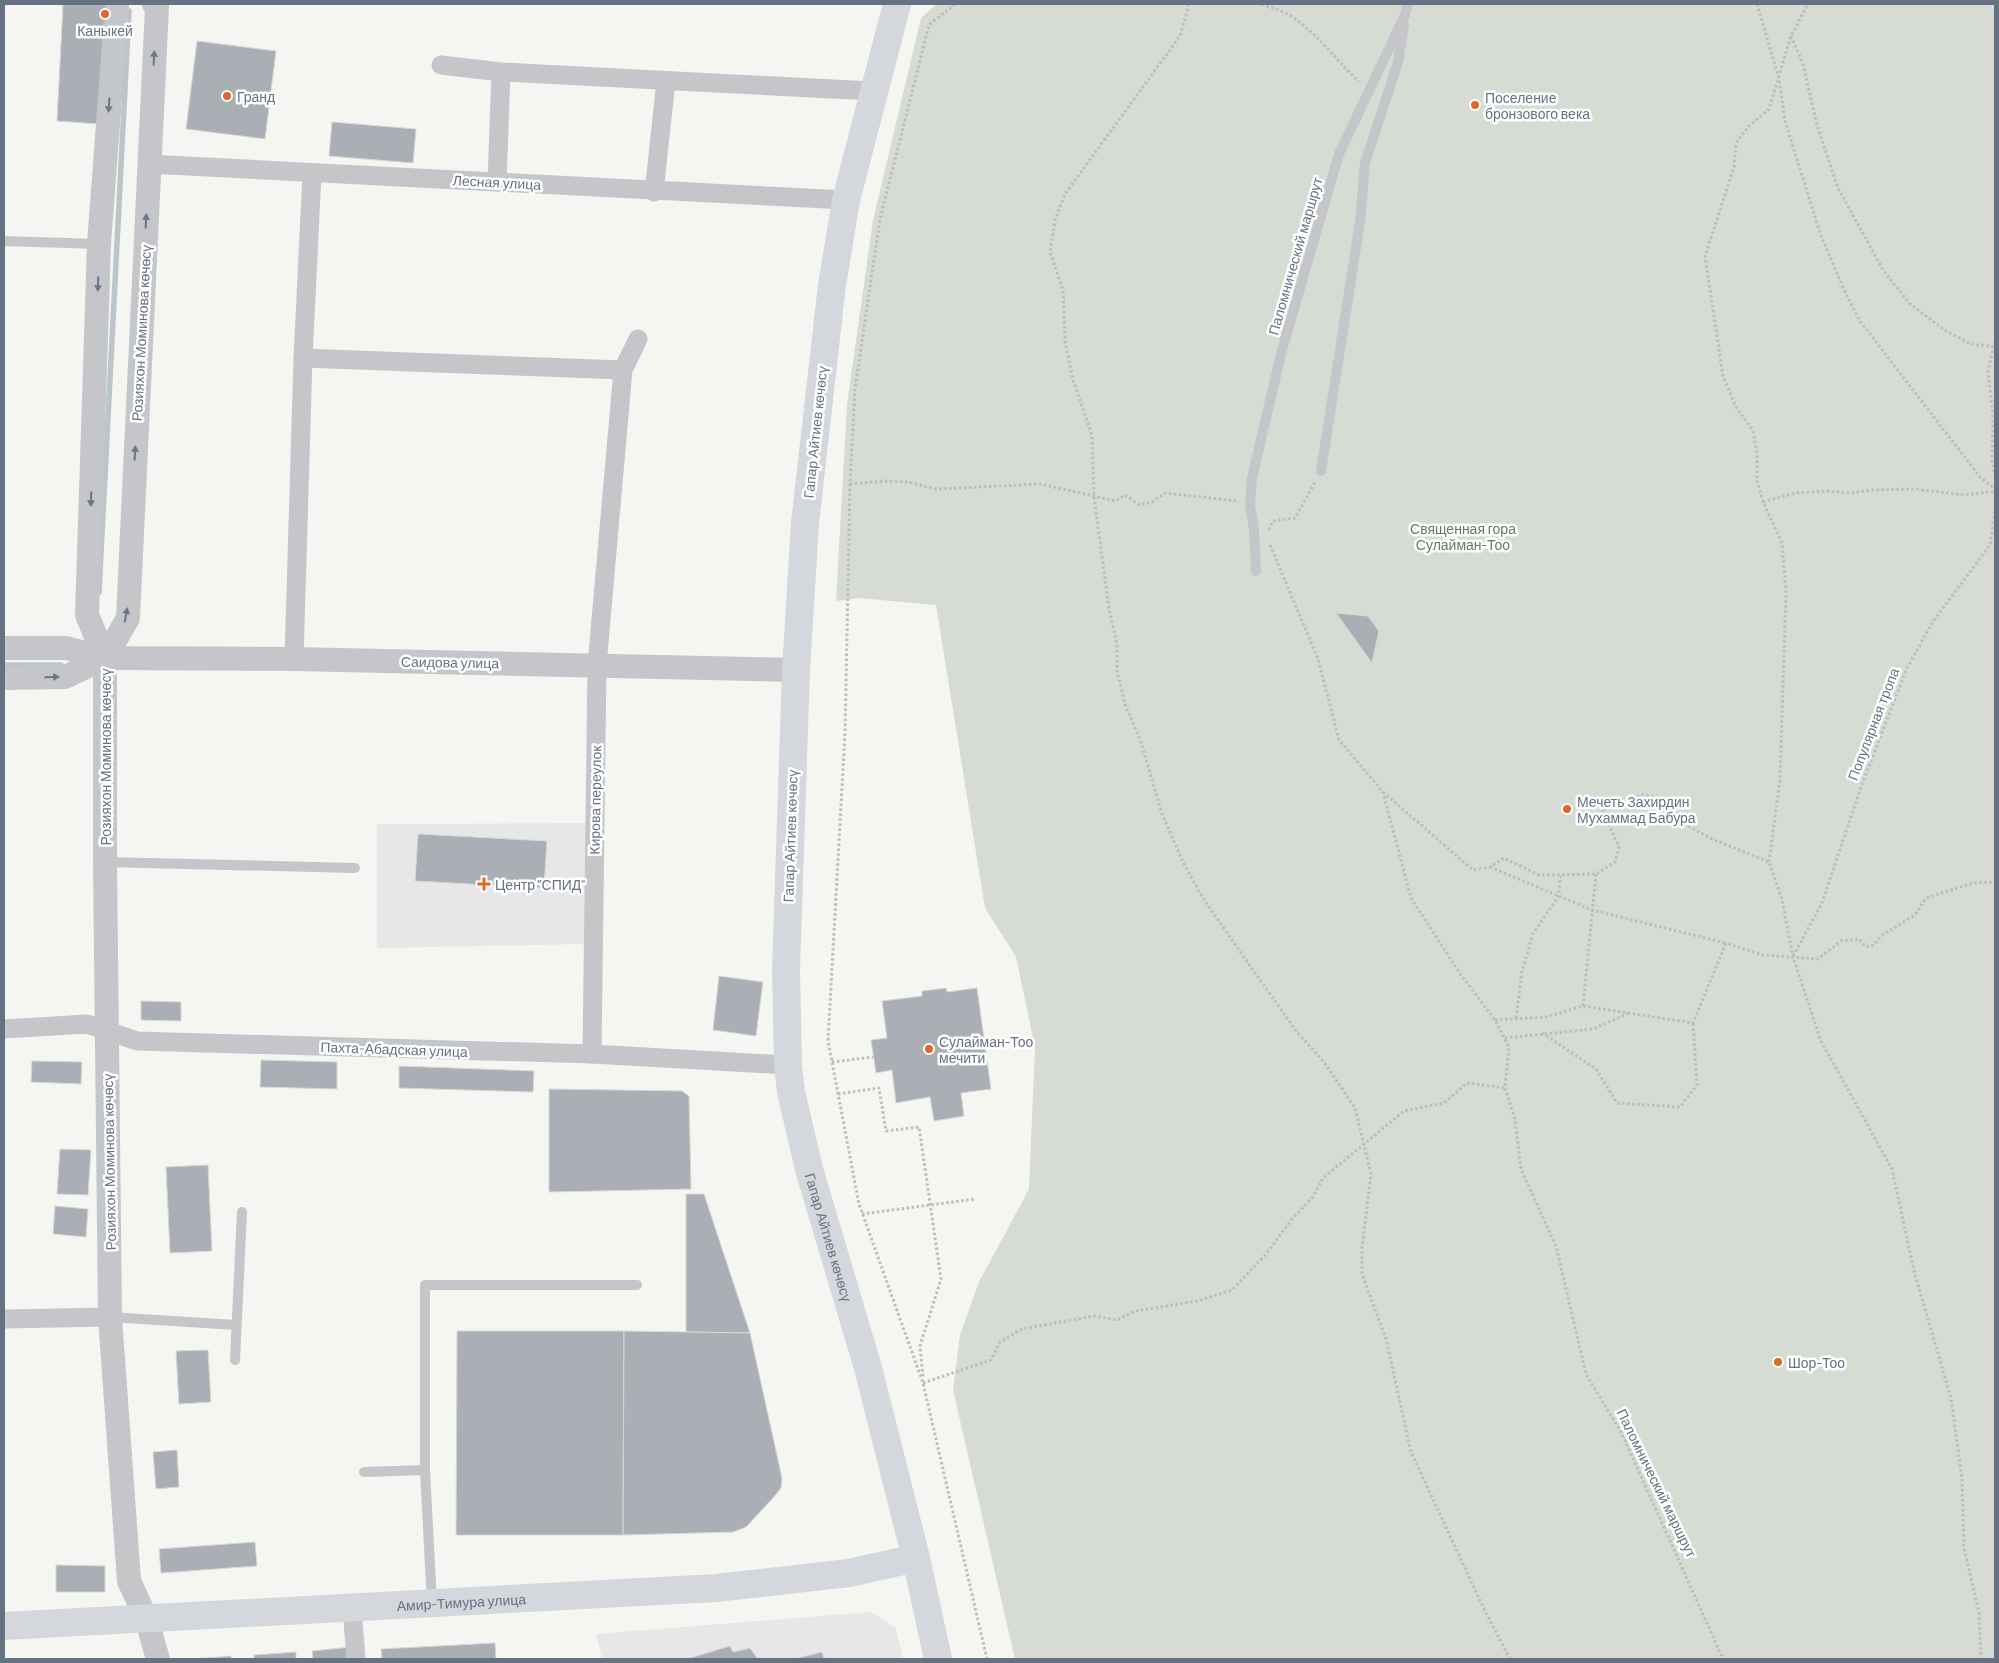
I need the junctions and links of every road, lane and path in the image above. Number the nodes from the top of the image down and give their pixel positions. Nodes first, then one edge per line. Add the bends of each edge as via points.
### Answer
1 (117, 4) edge
2 (154, 4) edge
3 (896, 4) edge
4 (955, 4) edge
5 (1188, 4) edge
6 (1262, 4) edge
7 (1408, 4) edge
8 (1758, 4) edge
9 (1808, 4) edge
10 (1405, 15) junction
11 (1791, 36) junction
12 (440, 66) dead end
13 (500, 72) junction
14 (1779, 79) junction
15 (666, 80) junction
16 (872, 91) junction
17 (1369, 91) junction
18 (148, 164) junction
19 (312, 174) junction
20 (497, 182) junction
21 (654, 192) junction
22 (846, 200) junction
23 (4, 241) edge
24 (99, 244) junction
25 (638, 339) dead end
26 (1995, 341) edge
27 (1995, 347) edge
28 (304, 358) junction
29 (624, 370) junction
30 (1321, 470) joint
31 (1995, 477) edge
32 (850, 484) junction
33 (1995, 490) edge
34 (1094, 497) junction
35 (1763, 502) junction
36 (1250, 505) junction
37 (1995, 510) edge
38 (1272, 521) dead end
39 (1254, 528) junction
40 (1256, 572) dead end
41 (4, 648) edge
42 (105, 658) junction
43 (294, 660) junction
44 (597, 665) junction
45 (796, 670) junction
46 (4, 678) edge
47 (1383, 792) junction
48 (105, 862) junction
49 (1769, 862) junction
50 (1490, 867) junction
51 (355, 868) dead end
52 (1561, 874) junction
53 (1596, 874) junction
54 (1995, 882) edge
55 (1558, 897) junction
56 (1592, 910) junction
57 (1726, 943) junction
58 (1793, 957) junction
59 (1583, 1006) junction
60 (1632, 1013) junction
61 (1516, 1018) junction
62 (1495, 1020) junction
63 (1694, 1023) junction
64 (4, 1029) edge
65 (108, 1031) junction
66 (1542, 1033) junction
67 (1505, 1038) junction
68 (592, 1054) junction
69 (874, 1057) dead end
70 (832, 1062) junction
71 (788, 1065) junction
72 (1505, 1088) junction
73 (838, 1094) junction
74 (1364, 1145) junction
75 (976, 1199) dead end
76 (931, 1205) junction
77 (242, 1212) dead end
78 (862, 1214) junction
79 (637, 1285) dead end
80 (110, 1317) junction
81 (4, 1319) edge
82 (236, 1325) junction
83 (235, 1360) dead end
84 (923, 1383) junction
85 (425, 1470) junction
86 (364, 1472) dead end
87 (916, 1558) junction
88 (432, 1604) junction
89 (352, 1608) junction
90 (146, 1618) junction
91 (4, 1626) edge
92 (158, 1659) edge
93 (356, 1659) edge
94 (938, 1659) edge
95 (987, 1659) edge
96 (1510, 1659) edge
97 (1723, 1659) edge
98 (1981, 1659) edge

1 -> 24 street, Розияхон Моминова көчөсү
18 -> 2 street, Розияхон Моминова көчөсү via 157,6
3 - 16 main road, Гапар Айтиев көчөсү
4 - 32 path via 929,25 880,219 855,389
5 - 34 path via 1180,36 1065,194 1055,220 1050,252 1063,290 1065,341 1073,380 1092,435
6 - 17 path via 1290,15 1323,42
7 - 10 lane, Паломнический маршрут
8 - 14 path
9 - 11 path
10 - 17 lane, Паломнический маршрут
10 - 30 lane via 1398,62 1365,163 1360,222
11 - 14 path
11 - 27 path via 1803,64 1817,126 1838,188 1883,270 1910,304 1946,331 1971,344
12 - 13 street
13 - 15 street
13 - 20 street
14 - 33 path via 1788,130 1820,233 1844,292 1860,321 1980,477
14 - 35 path via 1769,109 1748,127 1736,143 1734,167 1706,256 1722,376 1736,407 1753,430 1757,480
15 - 16 street
15 - 21 street
16 - 22 main road, Гапар Айтиев көчөсү
17 - 36 lane, Паломнический маршрут via 1339,154 1282,350 1252,478
18 - 19 street, Лесная улица
42 -> 18 street, Розияхон Моминова көчөсү via 128,618
19 - 20 street, Лесная улица
19 - 28 street
20 - 21 street, Лесная улица
21 - 22 street, Лесная улица
22 - 45 main road, Гапар Айтиев көчөсү via 832,285 808,495
23 - 24 lane
24 -> 42 street, Розияхон Моминова көчөсү via 87,615
25 - 29 street, Кирова переулок
26 - 27 path
27 - 31 path via 1988,371
28 - 29 street
28 - 43 street
29 - 44 street, Кирова переулок
30 - 38 path via 1295,518
32 - 34 path via 908,482 936,489 1040,484
32 - 70 path via 845,733 828,1041
33 - 35 path via 1965,495 1914,489 1851,493 1826,491 1795,493
34 - 36 path via 1115,501 1125,494 1139,504 1152,502 1165,493 1229,498
34 - 74 path via 1117,644 1117,671 1162,814 1203,898 1355,1108
35 - 49 path via 1782,543 1786,591 1780,780
36 - 39 lane, Паломнический маршрут
37 - 58 path, Популярная тропа via 1990,545 1934,620 1907,668 1860,787 1822,903
39 - 40 lane, Паломнический маршрут
39 - 47 path, Паломнический маршрут via 1267,538 1303,619 1318,659 1338,740
41 - 42 street, Саидова улица via 66,648
42 - 43 street, Саидова улица
46 -> 42 street, Саидова улица via 65,677
42 - 48 street, Розияхон Моминова көчөсү
43 - 44 street, Саидова улица
44 - 45 street, Саидова улица
44 - 68 street, Кирова переулок
45 - 71 main road, Гапар Айтиев көчөсү via 786,971
47 - 50 path via 1473,870
47 - 62 path, Паломнический маршрут via 1411,898
48 - 51 lane
48 - 65 street, Розияхон Моминова көчөсү
49 - 53 path via 1712,839 1681,822 1665,800 1644,794 1602,810 1619,847 1615,862
49 - 58 path via 1782,899
50 - 52 path via 1504,858 1540,875
50 - 55 path
52 - 53 path
52 - 55 path
53 - 56 path
54 - 58 path via 1973,883 1926,898 1915,915 1880,936 1874,945 1866,947 1859,939 1841,941 1818,959
55 - 56 path
55 - 61 path via 1533,934 1522,971
56 - 57 path
56 - 59 path
57 - 58 path via 1764,956
57 - 63 path
58 - 98 path via 1821,1041 1892,1169 1914,1271 1951,1398 1962,1478 1964,1548 1979,1613
59 - 60 path
59 - 61 path via 1546,1017
60 - 63 path
60 - 66 path via 1593,1029
61 - 62 path
62 - 67 path, Паломнический маршрут
63 - 66 path via 1697,1085 1680,1107 1617,1103 1596,1069
64 - 65 street, Пахта-Абадская улица via 87,1024
65 - 68 street, Пахта-Абадская улица via 137,1041
65 - 80 street, Розияхон Моминова көчөсү
66 - 67 path
67 - 72 path, Паломнический маршрут via 1509,1047
68 - 71 street, Пахта-Абадская улица
69 - 70 path
70 - 73 path
71 - 87 main road, Гапар Айтиев көчөсү via 809,1169 868,1368
72 - 74 path via 1467,1083 1444,1103 1404,1110
72 - 97 path, Паломнический маршрут via 1515,1120 1521,1169 1556,1246 1586,1374 1622,1434
73 - 76 path via 879,1088 886,1132 919,1127
73 - 78 path
74 - 84 path via 1323,1178 1312,1198 1232,1290 1197,1301 1135,1311 1117,1320 1094,1316 1022,1329 1000,1342 992,1360
74 - 96 path via 1371,1174 1362,1274 1386,1340 1410,1452
75 - 76 path
76 - 78 path
76 - 84 path via 941,1279 920,1346
77 - 82 lane
78 - 84 path
79 - 85 lane via 425,1284
80 - 81 street
80 - 82 lane
80 - 90 street, Розияхон Моминова көчөсү via 129,1581
82 - 83 lane
84 - 95 path
85 - 86 lane
85 - 88 lane
87 - 88 main road, Амир-Тимура улица via 850,1573 716,1588
87 - 94 main road, Гапар Айтиев көчөсү
88 - 89 main road, Амир-Тимура улица
89 - 90 main road, Амир-Тимура улица
89 - 93 street
90 - 91 main road, Амир-Тимура улица
90 - 92 street, Розияхон Моминова көчөсү

